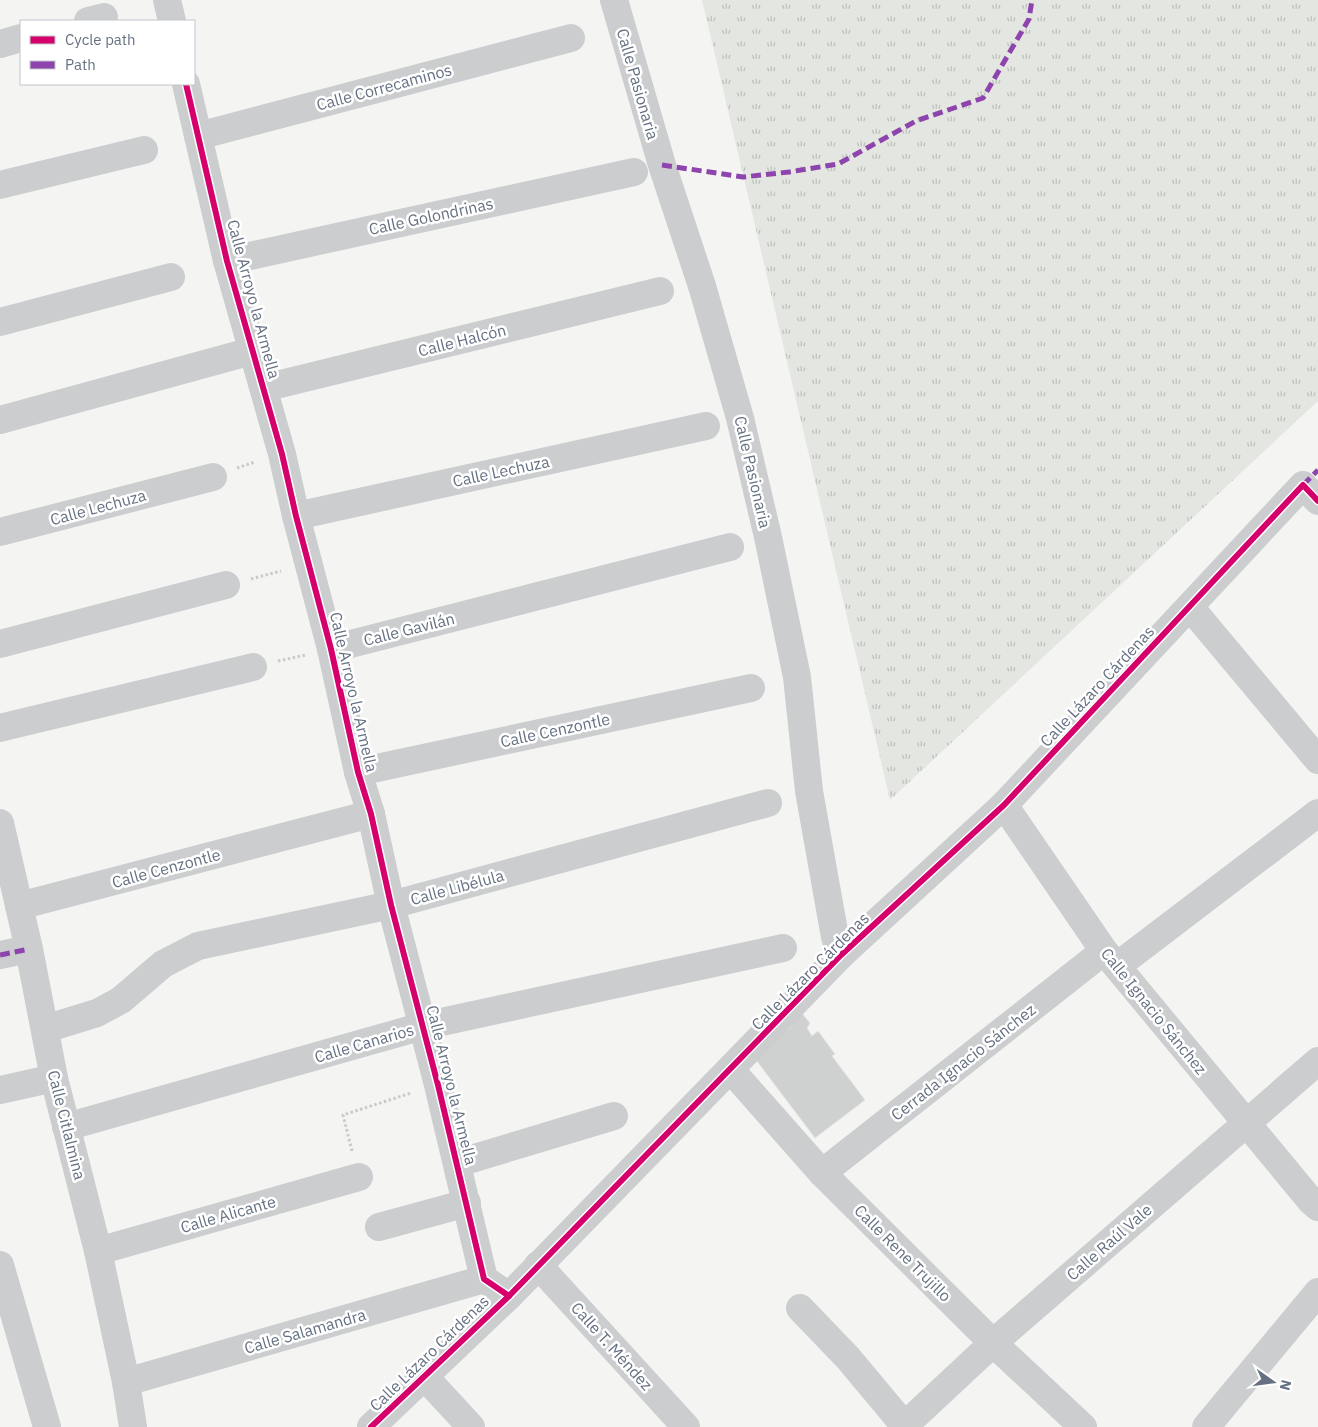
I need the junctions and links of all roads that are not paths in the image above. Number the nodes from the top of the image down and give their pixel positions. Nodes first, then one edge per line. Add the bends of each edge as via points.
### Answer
1 (614, 0) edge
2 (20, 38) edge
3 (571, 38) dead end
4 (0, 44) edge
5 (186, 85) edge
6 (198, 136) junction
7 (144, 150) dead end
8 (634, 172) dead end
9 (0, 185) edge
10 (227, 261) junction
11 (171, 277) dead end
12 (660, 291) dead end
13 (0, 322) edge
14 (252, 351) junction
15 (264, 388) junction
16 (0, 420) edge
17 (706, 426) dead end
18 (213, 477) road end
19 (1311, 493) edge
20 (296, 516) junction
21 (0, 532) edge
22 (730, 547) dead end
23 (226, 585) road end
24 (1190, 607) junction
25 (0, 644) edge
26 (331, 649) junction
27 (253, 667) road end
28 (751, 688) dead end
29 (0, 728) edge
30 (1318, 760) edge
31 (358, 772) junction
32 (768, 803) dead end
33 (1004, 805) junction
34 (1318, 813) edge
35 (371, 814) junction
36 (0, 823) edge
37 (391, 905) junction
38 (19, 906) junction
39 (782, 948) dead end
40 (29, 949) junction
41 (0, 955) edge
42 (842, 955) junction
43 (1110, 959) junction
44 (423, 1026) junction
45 (45, 1029) junction
46 (1318, 1061) edge
47 (731, 1070) junction
48 (54, 1078) junction
49 (0, 1090) edge
50 (614, 1116) dead end
51 (1246, 1123) junction
52 (66, 1127) junction
53 (458, 1163) junction
54 (822, 1173) junction
55 (359, 1177) dead end
56 (467, 1204) junction
57 (1318, 1208) edge
58 (379, 1227) dead end
59 (98, 1251) junction
60 (0, 1265) edge
61 (538, 1265) junction
62 (484, 1279) junction
63 (1318, 1292) edge
64 (508, 1296) junction
65 (800, 1308) dead end
66 (993, 1343) junction
67 (424, 1376) junction
68 (126, 1382) junction
69 (904, 1426) edge
70 (47, 1427) edge
71 (132, 1427) edge
72 (371, 1427) edge
73 (471, 1427) edge
74 (686, 1427) edge
75 (1083, 1427) edge
76 (1206, 1427) edge

1 - 42 street, Calle Pasionaria via 740,418 797,677 810,791 835,937
2 - 4 street
3 - 6 street, Calle Correcaminos
5 - 6 street, Calle Arroyo la Armella
6 - 10 street, Calle Arroyo la Armella
7 - 9 street
8 - 10 street, Calle Golondrinas
10 - 14 street, Calle Arroyo la Armella
11 - 13 street
12 - 15 street, Calle Halcón
14 - 15 street, Calle Arroyo la Armella
14 - 16 street
15 - 20 street, Calle Arroyo la Armella
17 - 20 street, Calle Lechuza
18 - 21 street, Calle Lechuza
19 - 24 street, Calle Lázaro Cárdenas
20 - 26 street, Calle Arroyo la Armella
22 - 26 street, Calle Gavilán
23 - 25 street
24 - 30 street
24 - 33 street, Calle Lázaro Cárdenas
26 - 31 street, Calle Arroyo la Armella
27 - 29 street
28 - 31 street, Calle Cenzontle
31 - 35 street, Calle Arroyo la Armella
32 - 37 street, Calle Libélula
33 - 42 street, Calle Lázaro Cárdenas
33 - 43 street, Calle Ignacio Sánchez
34 - 43 street, Cerrada Ignacio Sánchez
35 - 37 street, Calle Arroyo la Armella
35 - 38 street, Calle Cenzontle
36 - 38 street, Calle Citlalmina
37 - 44 street, Calle Arroyo la Armella
37 - 45 street, Calle Libélula via 198,946 163,964 121,1000 97,1014
38 - 40 street, Calle Citlalmina
39 - 44 street, Calle Canarios
40 - 41 street
40 - 45 street, Calle Citlalmina
42 - 47 street, Calle Lázaro Cárdenas
43 - 51 street, Calle Ignacio Sánchez
43 - 54 street, Cerrada Ignacio Sánchez
44 - 52 street, Calle Canarios
44 - 53 street, Calle Arroyo la Armella
45 - 48 street, Calle Citlalmina
46 - 51 street, Calle Raúl Vale
47 - 54 street, Calle Rene Trujillo
47 - 61 street, Calle Lázaro Cárdenas
48 - 49 street
48 - 52 street, Calle Citlalmina
50 - 53 street
51 - 57 street, Calle Ignacio Sánchez
51 - 66 street, Calle Raúl Vale
52 - 59 street, Calle Citlalmina
53 - 56 street, Calle Arroyo la Armella
54 - 66 street, Calle Rene Trujillo
55 - 59 street, Calle Alicante
56 - 58 street
56 - 62 street, Calle Arroyo la Armella
59 - 68 street, Calle Citlalmina
60 - 70 street
61 - 64 street, Calle Lázaro Cárdenas
61 - 74 street, Calle T. Méndez
62 - 64 street
62 - 68 street, Calle Salamandra
63 - 76 street
64 - 67 street, Calle Lázaro Cárdenas
65 - 69 street via 848,1358
66 - 69 street, Calle Raúl Vale
66 - 75 street, Calle Rene Trujillo
67 - 72 street, Calle Lázaro Cárdenas
67 - 73 street
68 - 71 street, Calle Citlalmina

